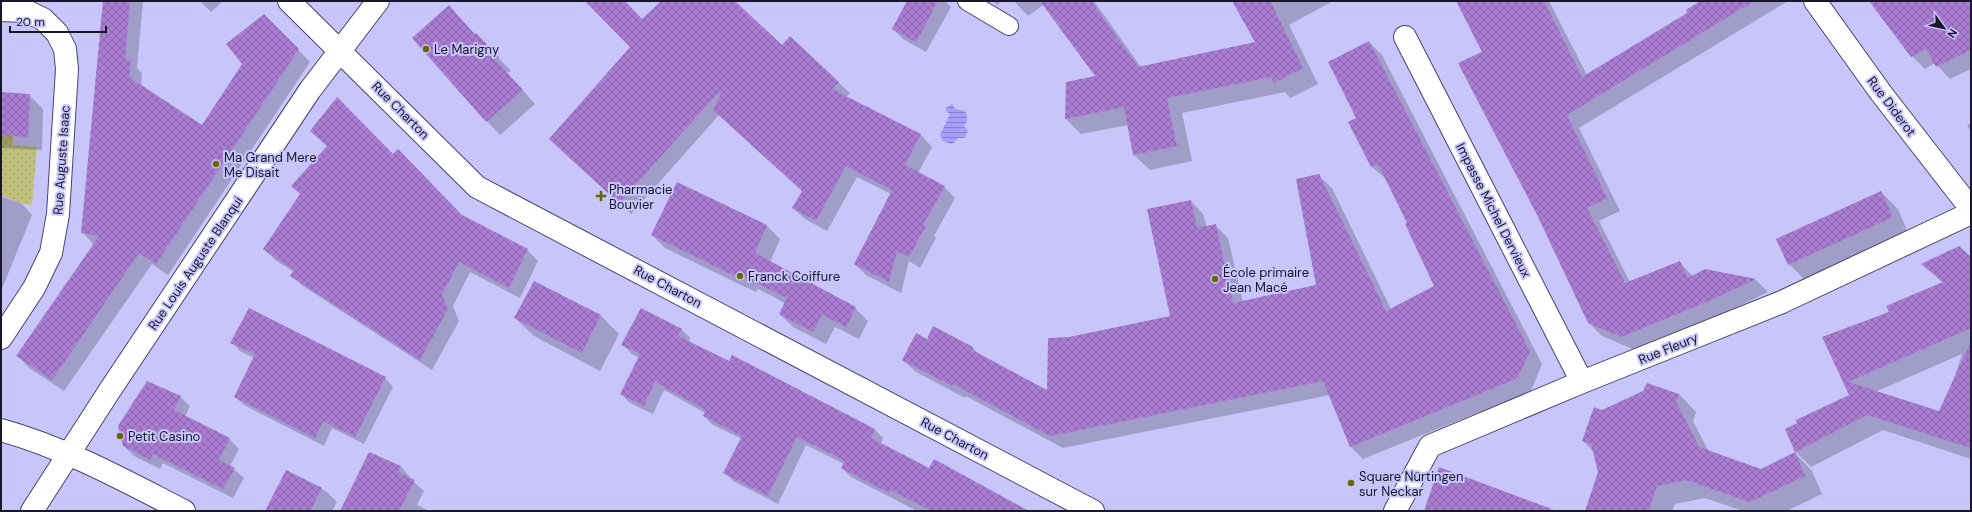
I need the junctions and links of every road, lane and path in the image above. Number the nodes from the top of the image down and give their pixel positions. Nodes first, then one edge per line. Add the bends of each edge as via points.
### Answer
1 (289, 1) edge
2 (378, 1) edge
3 (967, 1) edge
4 (1815, 1) edge
5 (1, 10) edge
6 (1009, 26) dead end
7 (1405, 37) dead end
8 (340, 50) junction
9 (1971, 209) edge
10 (1971, 213) edge
11 (1, 338) edge
12 (1582, 382) junction
13 (1, 430) edge
14 (69, 454) junction
15 (32, 511) edge
16 (184, 511) edge
17 (1093, 511) edge
18 (1395, 511) edge

1 - 8 street, Rue Charton
2 - 8 street, Rue Louis Auguste Blanqui
3 - 6 lane
4 - 9 street, Rue Diderot via 1881,93
5 - 11 street, Rue Auguste Isaac via 26,11 43,19 57,33 65,49 67,69 58,214 51,253 34,288
7 - 12 street, Impasse Michel Dervieux
8 - 14 street, Rue Louis Auguste Blanqui via 310,90
8 - 17 street, Rue Charton via 477,187
10 - 12 street, Rue Fleury via 1782,302
12 - 18 street, Rue Fleury via 1430,446
13 - 14 street
14 - 15 street, Rue Louis Auguste Blanqui
14 - 16 street

